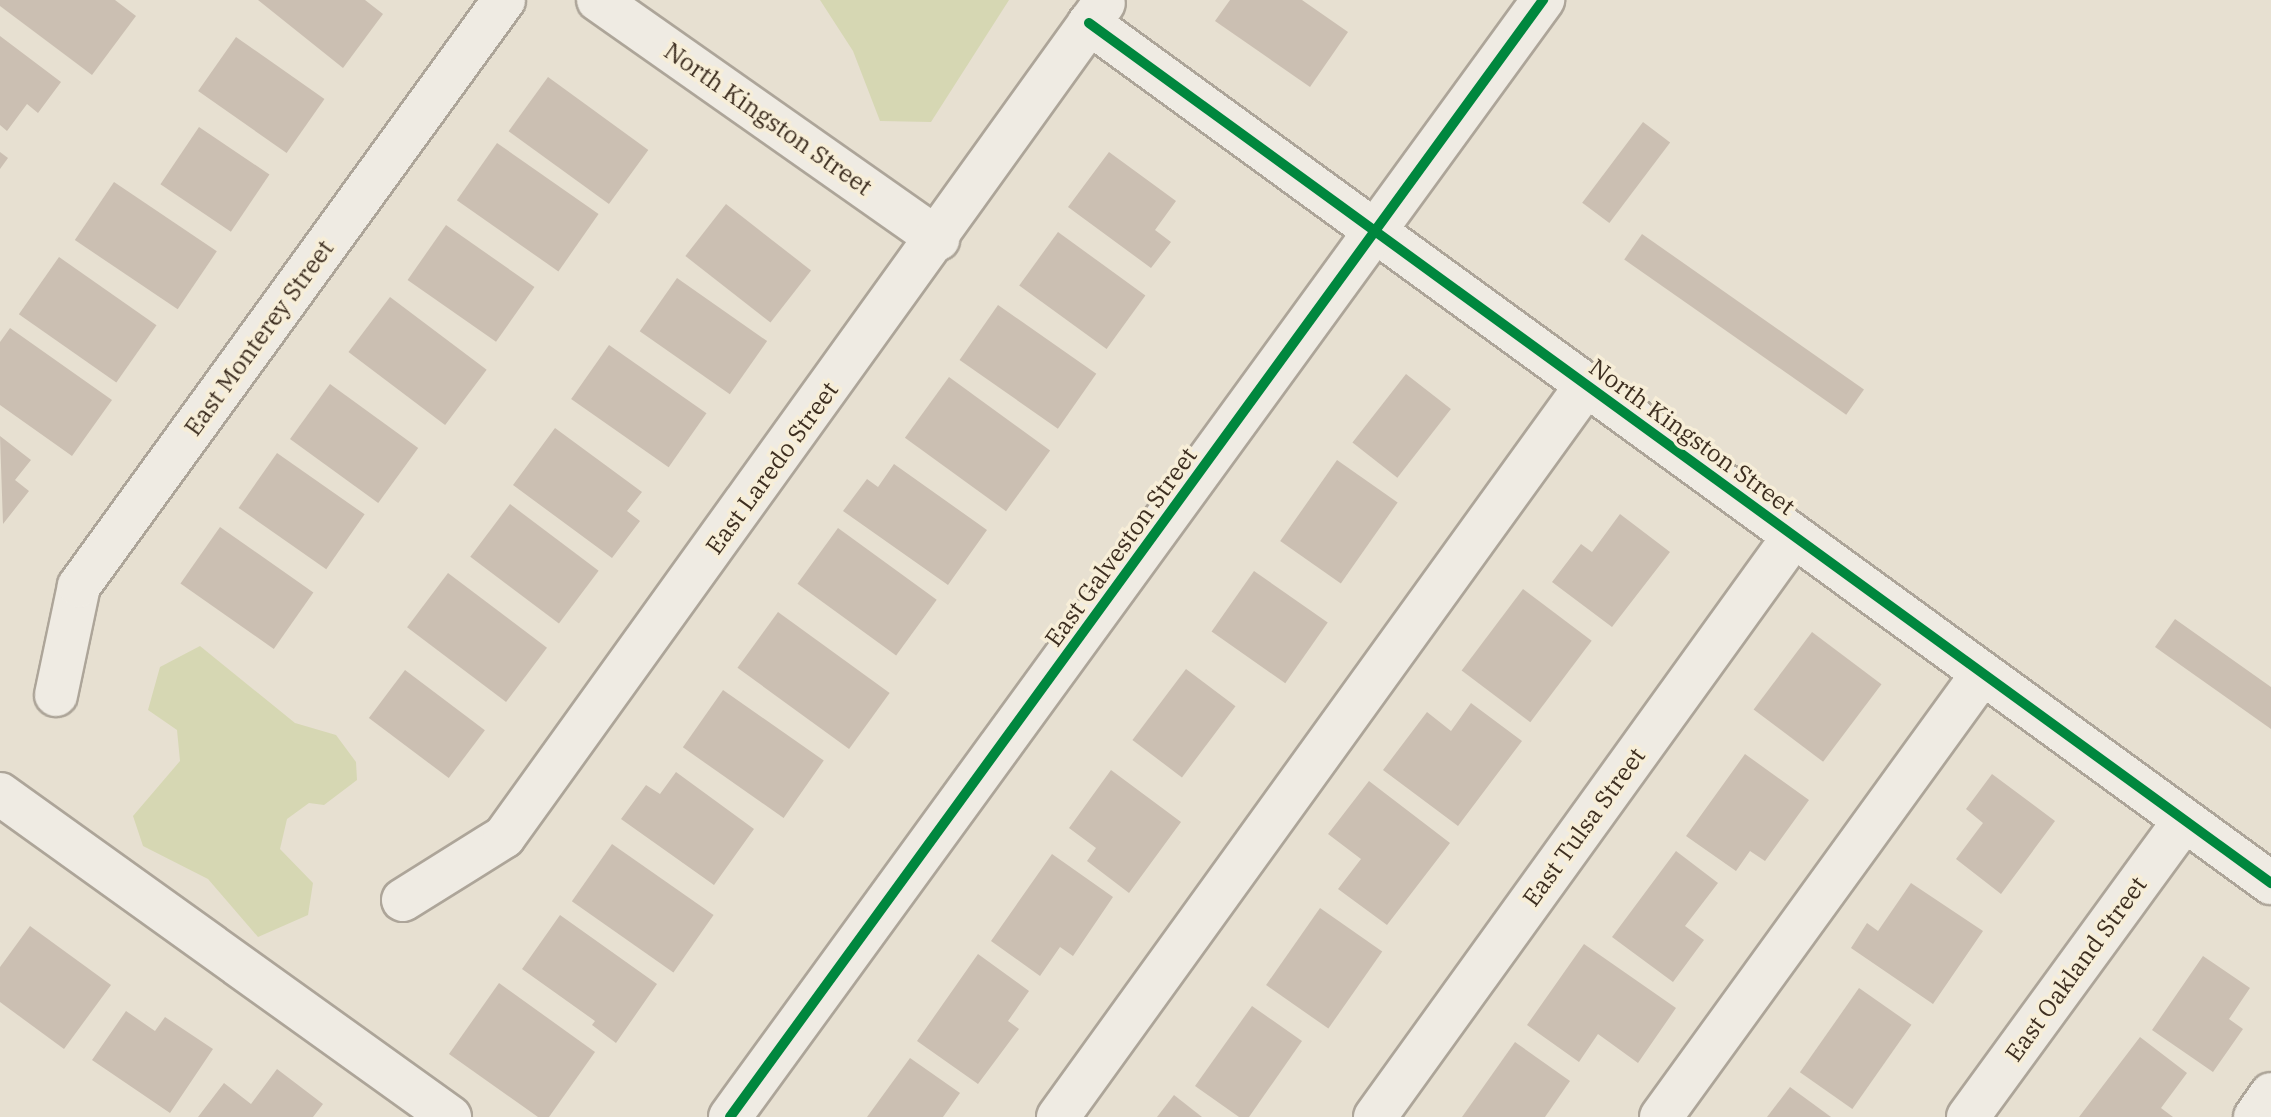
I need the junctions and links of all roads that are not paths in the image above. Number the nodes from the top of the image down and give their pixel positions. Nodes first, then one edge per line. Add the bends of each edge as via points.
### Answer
1 (504, 0) edge
2 (598, 0) edge
3 (1543, 0) edge
4 (1098, 12) edge
5 (1375, 232) junction
6 (938, 239) junction
7 (1587, 384) junction
8 (1793, 537) junction
9 (1982, 674) junction
10 (56, 695) dead end
11 (0, 794) edge
12 (2184, 821) junction
13 (2271, 883) edge
14 (403, 900) dead end
15 (2271, 1094) edge
16 (450, 1117) edge
17 (730, 1117) edge
18 (1058, 1117) edge
19 (1375, 1117) edge
20 (1661, 1117) edge
21 (1968, 1117) edge
22 (2255, 1117) edge

1 - 10 street, East Monterey Street via 79,586
2 - 6 street, North Kingston Street
3 - 5 street, East Galveston Street
4 - 5 street, North Kingston Street
4 - 6 street, East Laredo Street
5 - 7 street, North Kingston Street
5 - 17 street, East Galveston Street
6 - 14 street, East Laredo Street via 504,837
7 - 8 street, North Kingston Street
7 - 18 street
8 - 9 street, North Kingston Street
8 - 19 street, East Tulsa Street
9 - 12 street, North Kingston Street
9 - 20 street
11 - 16 street
12 - 13 street, North Kingston Street
12 - 21 street, East Oakland Street
15 - 22 street

